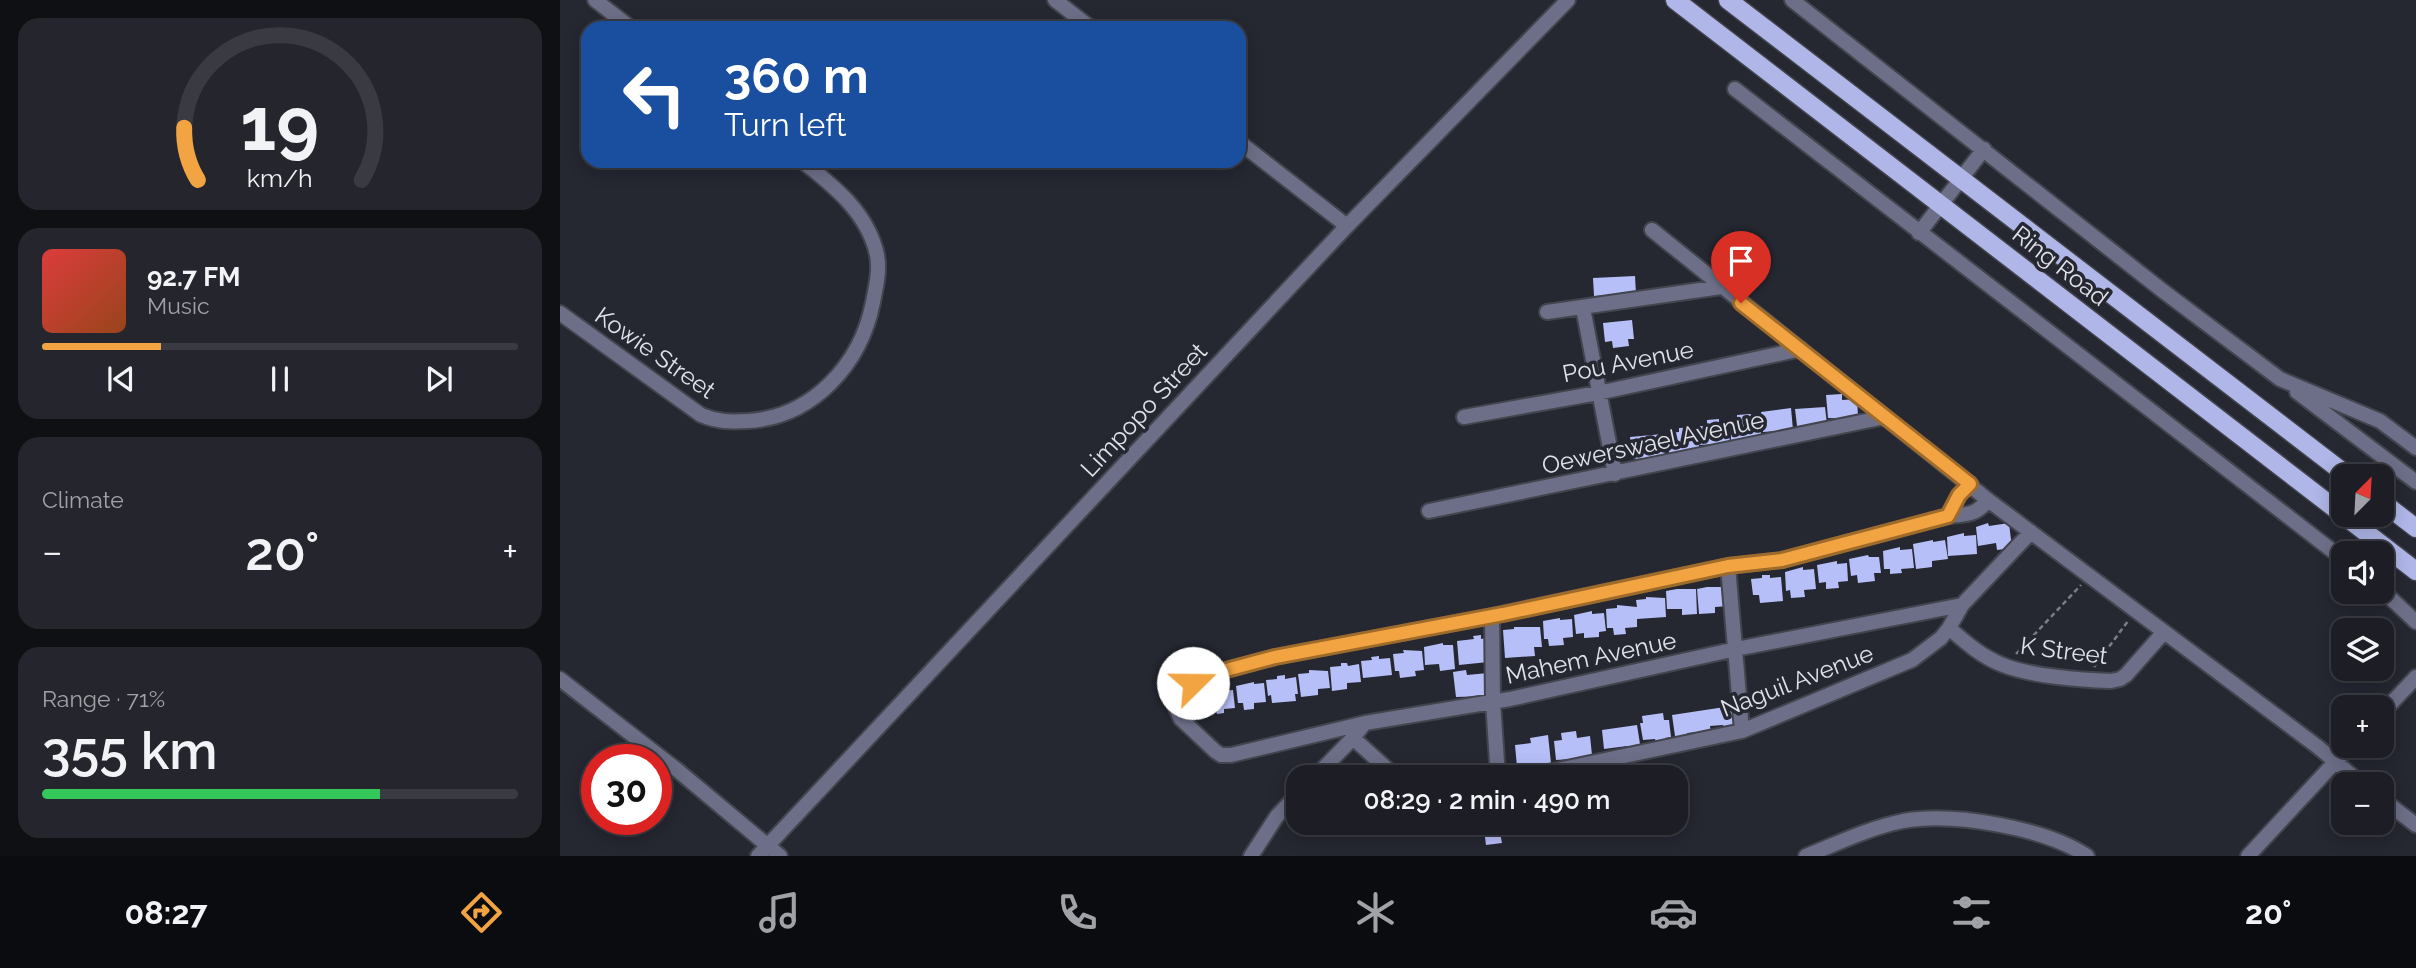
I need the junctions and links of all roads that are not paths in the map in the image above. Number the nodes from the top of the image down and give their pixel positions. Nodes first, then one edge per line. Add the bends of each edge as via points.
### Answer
1 (595, 0) edge
2 (1055, 0) edge
3 (1568, 0) edge
4 (1675, 0) edge
5 (1728, 0) edge
6 (1791, 0) edge
7 (622, 21) edge
8 (1082, 21) edge
9 (1735, 89) dead end
10 (1246, 147) edge
11 (1984, 149) junction
12 (811, 168) edge
13 (1960, 179) junction
14 (1940, 205) junction
15 (1347, 226) junction
16 (1652, 230) dead end
17 (1919, 233) junction
18 (1721, 287) junction
19 (1583, 308) junction
20 (1547, 312) dead end
21 (560, 313) edge
22 (1801, 349) junction
23 (2280, 379) junction
24 (1598, 393) junction
25 (1464, 417) dead end
26 (1885, 417) junction
27 (2416, 448) edge
28 (2332, 464) edge
29 (1615, 474) junction
30 (2416, 482) edge
31 (1970, 484) junction
32 (1988, 500) junction
33 (1429, 511) dead end
34 (2394, 511) edge
35 (1948, 516) junction
36 (2416, 528) edge
37 (2031, 532) junction
38 (2331, 550) edge
39 (1728, 566) junction
40 (2416, 571) edge
41 (2394, 601) edge
42 (1962, 605) junction
43 (1492, 616) junction
44 (2416, 622) edge
45 (1949, 628) junction
46 (2164, 632) junction
47 (1736, 649) junction
48 (2416, 677) edge
49 (560, 679) edge
50 (2394, 700) edge
51 (1493, 702) junction
52 (1365, 723) junction
53 (1742, 731) junction
54 (1353, 738) junction
55 (2338, 758) edge
56 (2335, 761) junction
57 (1327, 765) edge
58 (1383, 765) edge
59 (1497, 765) edge
60 (1582, 765) edge
61 (2348, 772) edge
62 (1286, 807) edge
63 (2394, 808) edge
64 (2416, 825) edge
65 (763, 851) edge
66 (780, 856) edge
67 (1251, 856) edge
68 (1806, 856) edge
69 (2087, 856) edge
70 (2248, 856) edge

1 - 7 street
2 - 8 street
3 - 15 street, Limpopo Street
4 - 14 main road, Ring Road
5 - 13 main road, Ring Road
6 - 11 street, Ring Road
9 - 17 street
10 - 15 street
11 - 13 street
11 - 23 street, Ring Road
12 - 21 street, Kowie Street via 850,202 869,234 878,265 870,316 856,353 834,380 801,406 761,419 729,423 709,419
13 - 14 street
13 - 28 main road, Ring Road
14 - 17 street
14 - 40 main road, Ring Road
15 - 65 street, Limpopo Street
16 - 18 street
17 - 38 street
18 - 19 street
18 - 22 street
19 - 20 street
19 - 24 street
22 - 24 street, Pou Avenue
22 - 26 street
23 - 27 street, Ring Road via 2380,421
23 - 30 street, Ring Road
24 - 25 street, Pou Avenue
24 - 29 street
26 - 29 street, Oewerswael Avenue
26 - 31 street
29 - 33 street, Oewerswael Avenue
31 - 32 street
31 - 35 street
32 - 35 street via 1972,514
32 - 37 street
34 - 36 main road
35 - 39 street via 1782,560
37 - 42 street, Naguil Avenue
37 - 46 street
39 - 43 street
39 - 47 street
41 - 44 street
42 - 45 street, Naguil Avenue
42 - 47 street, Mahem Avenue
43 - 51 street
43 - 52 street, Mahem Avenue via 1275,657 1200,677 1177,705 1181,719 1221,755
45 - 46 street, K Street via 2004,666 2085,679 2120,679
45 - 53 street, Naguil Avenue via 1912,660
46 - 56 street
47 - 51 street, Mahem Avenue
47 - 53 street
48 - 50 street
49 - 65 street via 676,769
51 - 52 street, Mahem Avenue
51 - 59 street
52 - 54 street
53 - 60 street, Naguil Avenue
54 - 57 street
54 - 58 street
55 - 56 street
56 - 61 street
56 - 70 street
62 - 67 street
63 - 64 street
65 - 66 street
68 - 69 street via 1880,827 1930,819 2034,833

